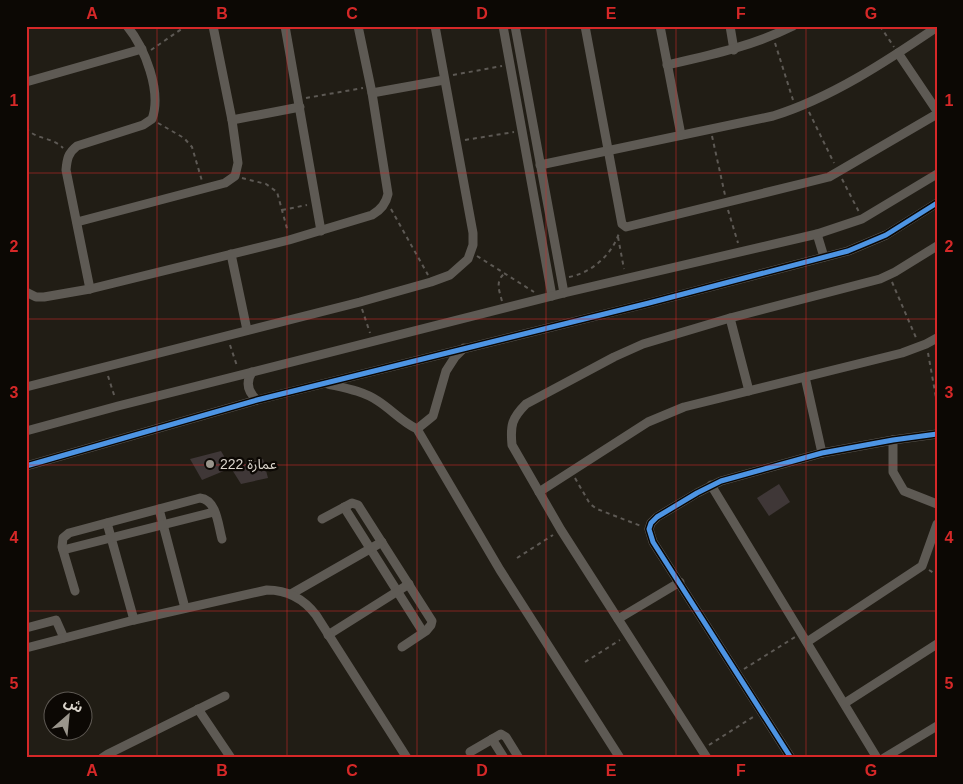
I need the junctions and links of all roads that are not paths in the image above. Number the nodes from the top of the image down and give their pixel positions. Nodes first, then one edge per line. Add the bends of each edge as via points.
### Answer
1 (127, 26) edge
2 (213, 26) edge
3 (285, 26) edge
4 (358, 26) edge
5 (435, 26) edge
6 (502, 26) edge
7 (515, 26) edge
8 (585, 26) edge
9 (660, 26) edge
10 (730, 26) edge
11 (793, 26) edge
12 (937, 27) edge
13 (734, 50) junction
14 (144, 52) junction
15 (898, 53) junction
16 (668, 65) junction
17 (443, 79) junction
18 (26, 82) edge
19 (526, 89) junction
20 (371, 90) junction
21 (514, 91) junction
22 (299, 103) junction
23 (937, 112) edge
24 (232, 120) junction
25 (681, 135) junction
26 (609, 150) junction
27 (540, 165) junction
28 (937, 174) edge
29 (937, 203) edge
30 (77, 222) junction
31 (321, 231) junction
32 (817, 234) junction
33 (937, 246) edge
34 (231, 254) junction
35 (824, 257) junction
36 (90, 289) junction
37 (26, 292) edge
38 (564, 293) junction
39 (548, 297) junction
40 (730, 318) junction
41 (247, 330) junction
42 (937, 338) edge
43 (923, 345) junction
44 (465, 347) junction
45 (937, 348) edge
46 (252, 372) junction
47 (805, 377) junction
48 (325, 384) junction
49 (26, 387) edge
50 (749, 391) junction
51 (257, 400) junction
52 (417, 429) junction
53 (26, 431) edge
54 (937, 434) edge
55 (893, 440) junction
56 (822, 453) junction
57 (26, 466) edge
58 (712, 485) junction
59 (539, 492) junction
60 (937, 504) edge
61 (344, 507) junction
62 (159, 509) junction
63 (214, 512) junction
64 (322, 519) dead end
65 (107, 523) junction
66 (937, 524) edge
67 (163, 525) junction
68 (111, 538) junction
69 (222, 539) dead end
70 (382, 542) junction
71 (370, 549) junction
72 (63, 550) junction
73 (680, 582) junction
74 (409, 584) junction
75 (75, 591) dead end
76 (398, 592) junction
77 (291, 594) junction
78 (185, 608) junction
79 (618, 619) junction
80 (134, 620) junction
81 (26, 628) edge
82 (423, 632) junction
83 (328, 634) junction
84 (64, 638) junction
85 (807, 642) junction
86 (937, 644) edge
87 (402, 647) dead end
88 (26, 648) edge
89 (225, 696) dead end
90 (844, 703) junction
91 (198, 709) junction
92 (937, 726) edge
93 (492, 739) junction
94 (470, 752) dead end
95 (705, 754) edge
96 (102, 758) edge
97 (231, 758) edge
98 (407, 758) edge
99 (504, 758) edge
100 (519, 758) edge
101 (620, 758) edge
102 (791, 758) edge
103 (877, 758) edge
104 (884, 758) edge

1 - 14 street
2 - 24 street
3 - 22 street
4 - 20 street
5 - 17 street
6 - 21 street
7 - 19 street
8 - 26 street
9 - 16 street
10 - 13 street
11 - 13 street
12 - 15 street
13 - 16 street
14 - 18 street
14 - 30 street via 155,103 152,119 143,125 77,146 68,155 66,170
15 - 23 street
15 - 25 street via 805,105 772,116
16 - 25 street
17 - 20 street
17 - 41 street via 472,222 468,259 450,275 432,282
19 - 21 street
19 - 27 street
20 - 31 street via 388,194 386,200 372,216
21 - 39 street
22 - 24 street
22 - 31 street
23 - 26 street via 838,172 818,180 631,227 622,224
24 - 30 street via 238,163 235,176 225,183
25 - 26 street
26 - 27 street
27 - 38 street
28 - 32 street via 862,219
29 - 35 street via 886,235
30 - 36 street
31 - 34 street
32 - 35 street
32 - 38 street
33 - 40 street via 889,275
34 - 36 street
34 - 41 street
35 - 44 street
36 - 37 street via 44,298
38 - 39 street
39 - 46 street
40 - 50 street
40 - 59 street via 630,350 526,404 515,415 510,430 512,445
41 - 49 street
42 - 43 street
43 - 45 street
43 - 47 street via 878,360
44 - 48 street
44 - 52 street via 446,371 433,416
46 - 51 street via 248,389
46 - 53 street
47 - 50 street
47 - 56 street
48 - 51 street
48 - 52 street via 352,389 377,400
50 - 59 street via 684,407 648,422
51 - 57 street
52 - 101 street via 500,570
54 - 55 street
55 - 56 street
55 - 60 street via 893,472 904,491
56 - 58 street
58 - 73 street via 657,517 648,529
58 - 85 street
59 - 79 street
61 - 64 street
61 - 70 street via 356,503
61 - 71 street
62 - 63 street via 200,498 211,503
62 - 65 street
62 - 67 street
63 - 67 street
63 - 69 street
65 - 68 street
65 - 72 street via 69,532 63,538
66 - 85 street via 922,566
67 - 68 street
67 - 78 street
68 - 72 street
68 - 80 street
70 - 71 street
70 - 74 street
71 - 76 street
71 - 77 street
72 - 75 street
73 - 79 street
73 - 102 street
74 - 76 street
74 - 82 street via 432,621
76 - 82 street
76 - 83 street
77 - 78 street via 267,590
77 - 83 street via 311,608
78 - 80 street
79 - 95 street
80 - 84 street
81 - 84 street via 56,620
82 - 87 street
83 - 98 street
84 - 88 street
85 - 90 street
86 - 90 street
89 - 91 street
90 - 103 street
91 - 96 street
91 - 97 street
92 - 104 street
93 - 94 street
93 - 99 street
93 - 100 street via 504,735

